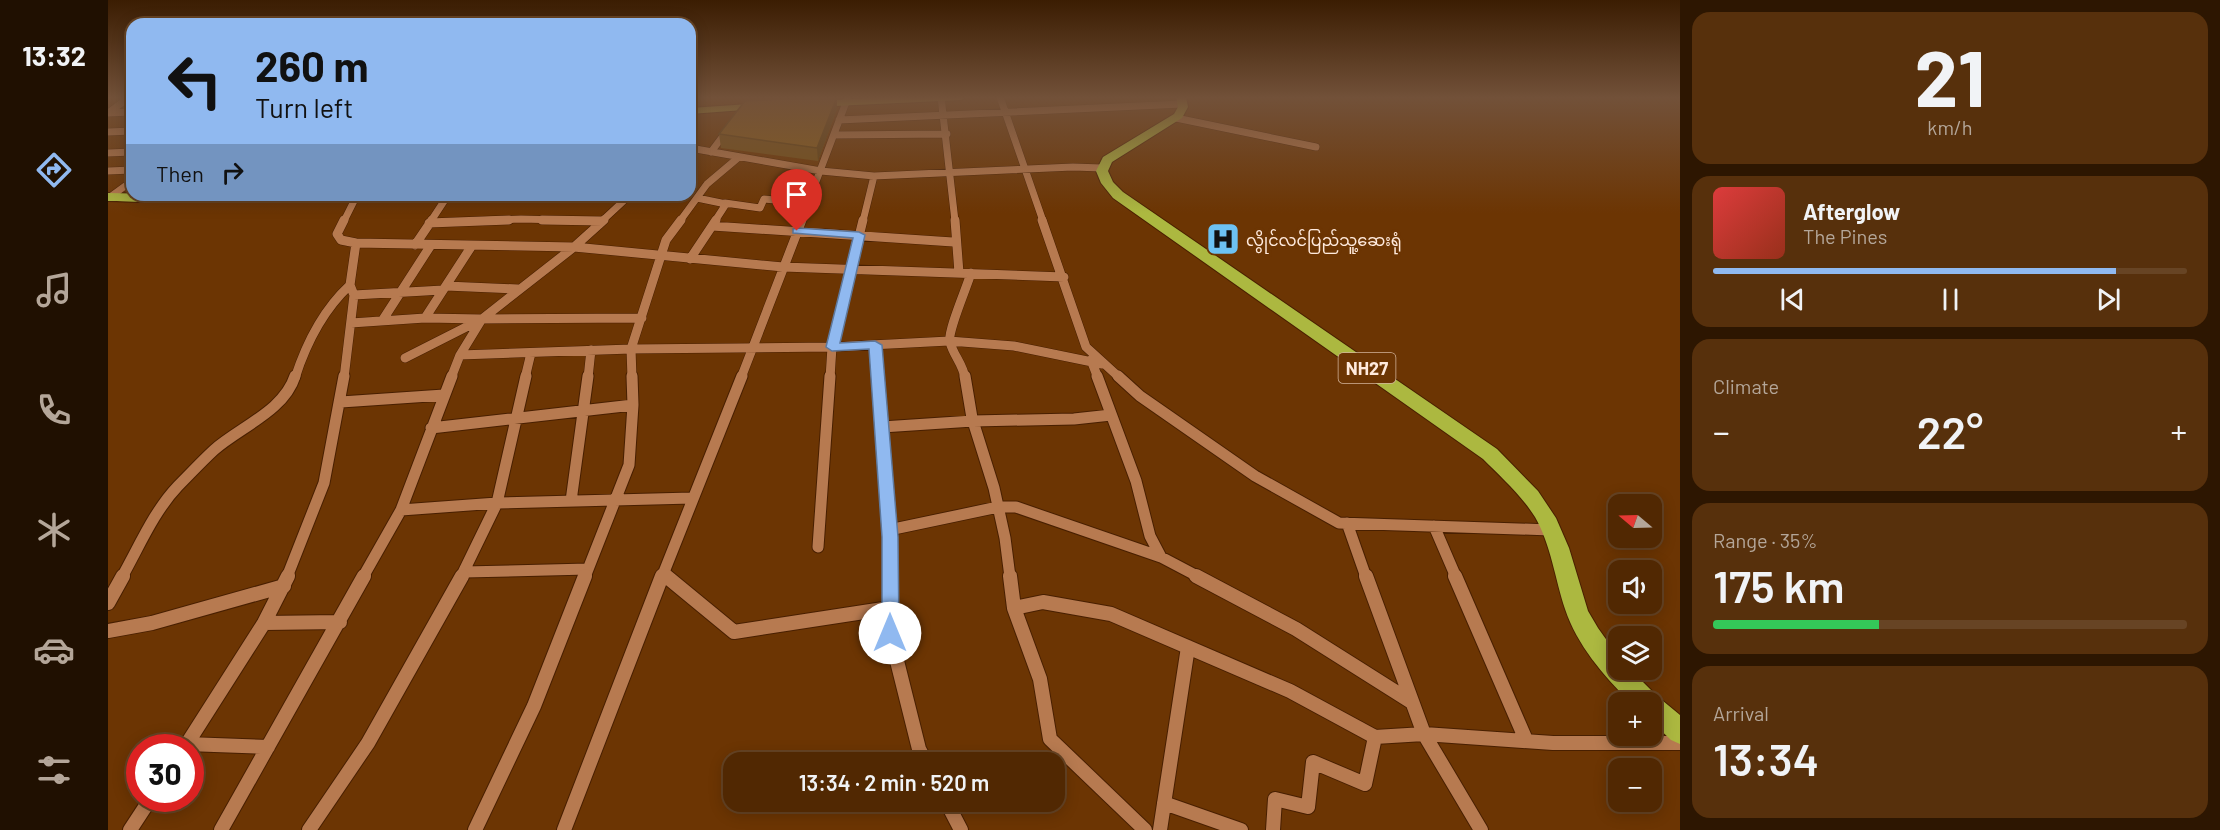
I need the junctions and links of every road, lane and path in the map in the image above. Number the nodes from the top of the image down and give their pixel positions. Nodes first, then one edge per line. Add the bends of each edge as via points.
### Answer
1 (834, 135) edge
2 (947, 135) edge
3 (723, 136) edge
4 (1014, 136) edge
5 (1140, 136) edge
6 (1279, 136) edge
7 (1316, 147) dead end
8 (696, 149) edge
9 (126, 152) edge
10 (711, 152) junction
11 (108, 153) edge
12 (739, 157) junction
13 (1025, 168) junction
14 (1102, 168) junction
15 (126, 170) edge
16 (108, 171) edge
17 (821, 171) junction
18 (951, 171) junction
19 (874, 176) junction
20 (126, 186) edge
21 (109, 197) edge
22 (126, 197) edge
23 (697, 198) joint
24 (354, 201) edge
25 (444, 201) edge
26 (624, 201) edge
27 (695, 201) edge
28 (725, 203) junction
29 (808, 203) junction
30 (602, 221) junction
31 (429, 223) junction
32 (712, 226) junction
33 (797, 231) junction
34 (859, 235) junction
35 (953, 242) dead end
36 (356, 243) junction
37 (415, 245) junction
38 (431, 245) junction
39 (471, 246) junction
40 (574, 247) junction
41 (661, 256) junction
42 (690, 259) junction
43 (783, 267) junction
44 (850, 271) junction
45 (965, 273) junction
46 (1064, 277) junction
47 (444, 288) junction
48 (518, 289) junction
49 (352, 290) junction
50 (398, 293) junction
51 (425, 318) junction
52 (642, 318) junction
53 (482, 319) junction
54 (382, 321) junction
55 (351, 323) junction
56 (949, 342) junction
57 (875, 345) junction
58 (832, 347) junction
59 (753, 348) junction
60 (631, 349) junction
61 (591, 350) junction
62 (531, 352) junction
63 (460, 355) junction
64 (405, 358) dead end
65 (1091, 360) junction
66 (1107, 365) junction
67 (444, 395) junction
68 (341, 402) junction
69 (633, 405) junction
70 (582, 412) junction
71 (1111, 415) junction
72 (516, 418) junction
73 (973, 421) junction
74 (882, 427) junction
75 (432, 428) junction
76 (692, 498) junction
77 (615, 500) junction
78 (571, 501) junction
79 (497, 503) junction
80 (998, 507) junction
81 (401, 510) junction
82 (1347, 523) junction
83 (1434, 526) junction
84 (889, 530) junction
85 (1551, 530) junction
86 (818, 547) dead end
87 (1161, 557) junction
88 (588, 570) junction
89 (464, 572) junction
90 (663, 573) junction
91 (284, 586) junction
92 (108, 603) edge
93 (890, 608) junction
94 (1014, 608) junction
95 (340, 622) junction
96 (264, 623) junction
97 (108, 631) edge
98 (1188, 647) junction
99 (1638, 692) edge
100 (1410, 701) junction
101 (1662, 715) edge
102 (1680, 732) edge
103 (193, 734) edge
104 (1424, 734) junction
105 (1375, 737) junction
106 (1526, 740) junction
107 (1680, 742) edge
108 (204, 745) edge
109 (268, 747) junction
110 (921, 752) edge
111 (1164, 803) junction
112 (142, 812) edge
113 (952, 812) edge
114 (130, 830) edge
115 (221, 830) edge
116 (309, 830) edge
117 (476, 830) edge
118 (564, 830) edge
119 (961, 830) edge
120 (1145, 830) edge
121 (1160, 830) edge
122 (1241, 830) edge
123 (1273, 830) edge
124 (1481, 830) edge

1 - 17 street
2 - 18 street
3 - 10 street
4 - 13 street
5 - 14 highway
6 - 7 street
8 - 10 street
9 - 11 street
10 - 12 street
12 - 17 street
12 - 23 street via 707,184
13 - 14 street
13 - 18 street
13 - 46 street
14 - 85 highway, NH27 via 1103,176 1118,195 1490,454 1521,485
15 - 16 street
17 - 19 street
17 - 29 street
18 - 19 street
18 - 45 street
19 - 34 street
20 - 21 street
21 - 22 highway
23 - 28 street
24 - 36 street via 337,234 341,240
25 - 31 street
26 - 30 street
27 - 41 street via 666,240
28 - 29 street via 760,208 764,199
28 - 32 street
29 - 33 street
30 - 31 street
30 - 40 street
31 - 37 street
32 - 33 street
32 - 42 street
33 - 34 street
33 - 43 street
34 - 35 street
34 - 44 street
36 - 37 street
36 - 49 street
37 - 38 street
38 - 39 street
38 - 50 street
39 - 40 street
39 - 47 street
40 - 41 street
40 - 48 street
41 - 42 street
41 - 52 street
42 - 43 street
43 - 44 street
43 - 59 street
44 - 45 street
44 - 58 street
45 - 46 street
45 - 56 street via 962,302 950,329
46 - 66 street via 1086,346
47 - 48 street
47 - 50 street
47 - 51 street
48 - 53 street
49 - 50 street
49 - 55 street
49 - 92 street via 332,302 300,362 291,389 215,449 176,488
50 - 54 street
51 - 53 street
51 - 54 street
52 - 53 street
52 - 60 street
53 - 63 street
53 - 64 street
54 - 55 street
55 - 68 street
56 - 57 street
56 - 65 street via 1014,346
56 - 73 street via 964,370
57 - 58 street
57 - 74 street
58 - 59 street
58 - 86 street
59 - 60 street
59 - 76 street
60 - 61 street
60 - 69 street
61 - 62 street
61 - 70 street
62 - 63 street
62 - 72 street
63 - 67 street
65 - 66 street
65 - 71 street
66 - 82 street via 1140,396 1255,476
67 - 68 street
67 - 75 street
68 - 91 street via 324,483
69 - 70 street
69 - 77 street via 629,465
70 - 72 street
70 - 78 street
71 - 73 street
71 - 87 street via 1136,481 1150,536
72 - 75 street
72 - 79 street
73 - 74 street
73 - 80 street
74 - 84 street
75 - 81 street
76 - 77 street
76 - 90 street
77 - 78 street
77 - 88 street
78 - 79 street
79 - 81 street
79 - 89 street
80 - 84 street
80 - 87 street via 1016,507
80 - 94 street
81 - 95 street
82 - 83 street
82 - 100 street
83 - 85 street
83 - 106 street
84 - 93 street
85 - 99 highway, NH27 via 1578,614 1603,654
87 - 100 street via 1296,629
88 - 89 street
88 - 117 street via 534,706
89 - 116 street via 368,743
90 - 93 street via 734,632
90 - 118 street
91 - 96 street
91 - 97 street via 152,623
93 - 110 street via 890,633
94 - 98 street via 1043,602 1111,614
94 - 120 street via 1040,679 1050,739
95 - 96 street
95 - 109 street
96 - 103 street
98 - 105 street via 1290,692
98 - 111 street
100 - 104 street
101 - 102 highway
104 - 105 street
104 - 106 street
104 - 124 street
105 - 123 street via 1365,783 1313,762 1308,807 1275,799
106 - 107 street
108 - 109 street
109 - 115 street
111 - 121 street
111 - 122 street
112 - 114 street
113 - 119 street

